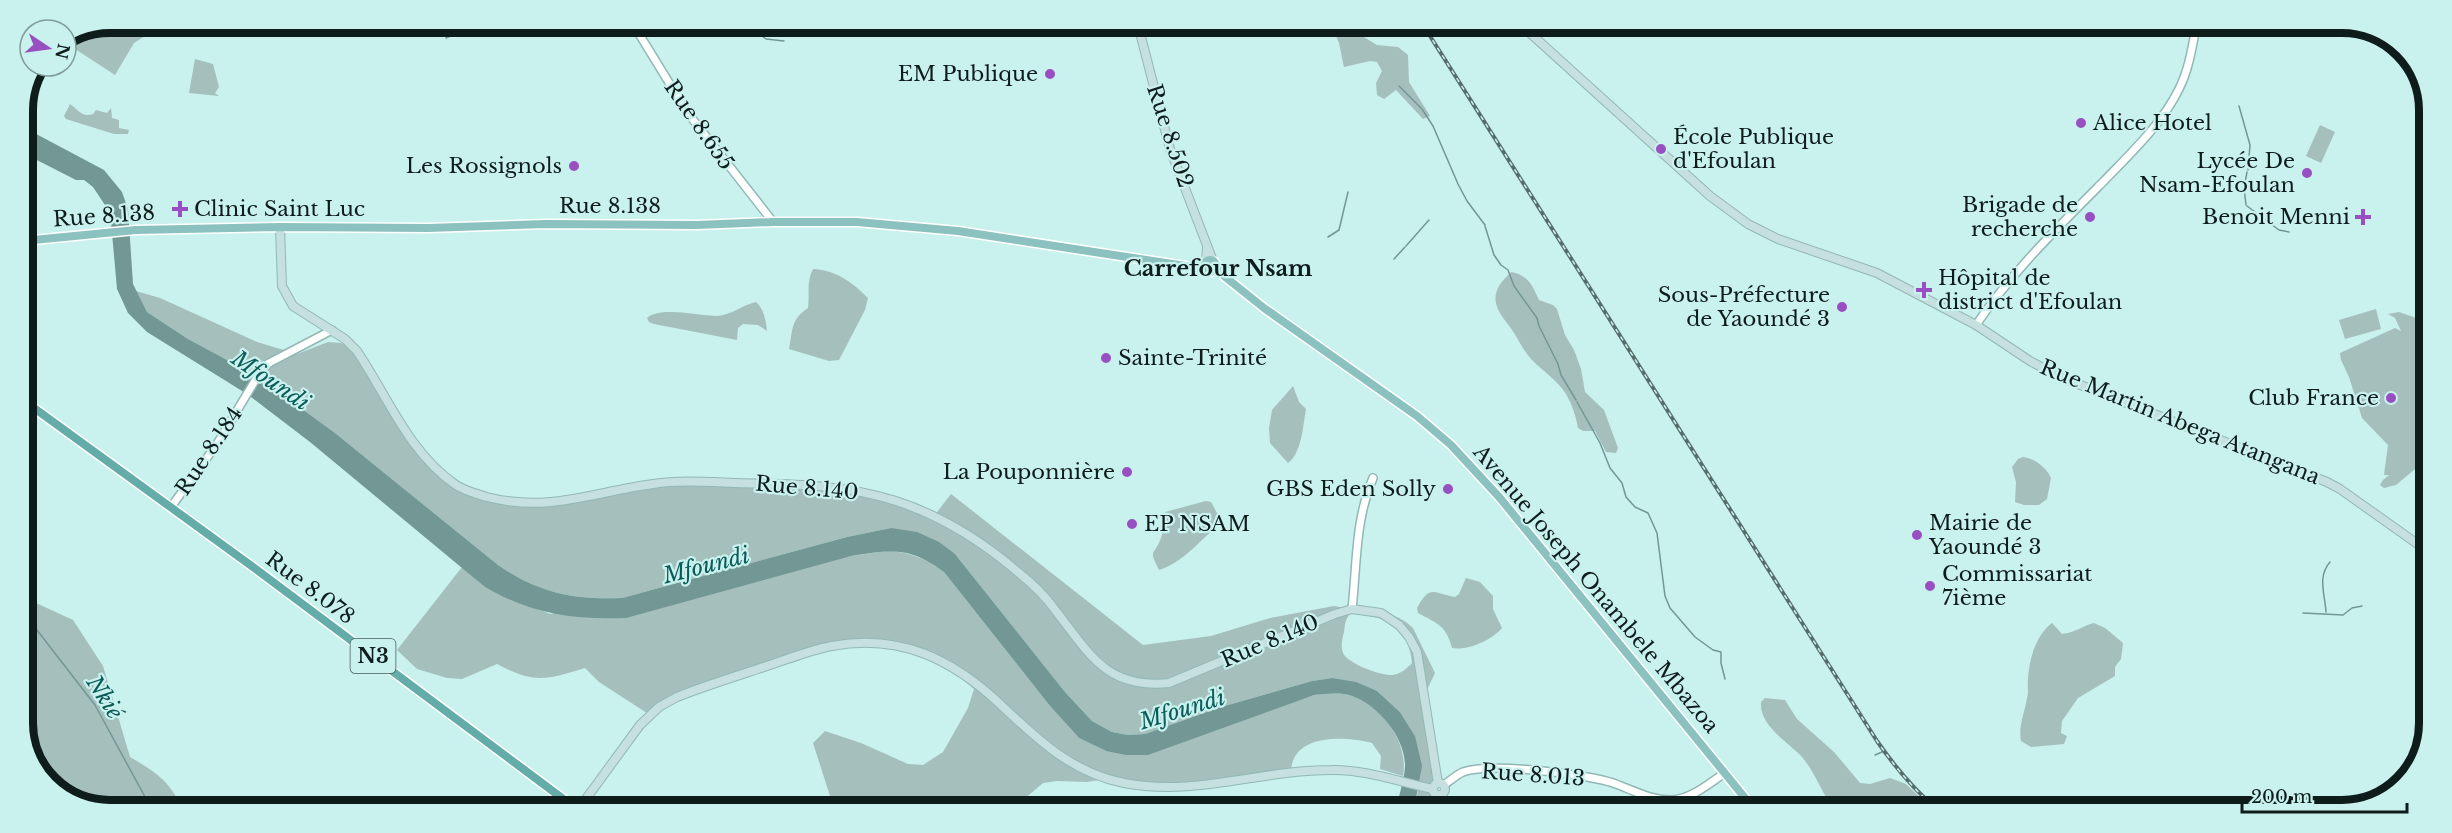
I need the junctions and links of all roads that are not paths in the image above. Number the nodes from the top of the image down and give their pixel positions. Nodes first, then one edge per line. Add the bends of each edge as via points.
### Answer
1 (639, 33) edge
2 (1140, 33) edge
3 (1530, 33) edge
4 (2195, 33) edge
5 (773, 222) junction
6 (280, 227) junction
7 (33, 240) edge
8 (1209, 266) junction
9 (1976, 325) junction
10 (332, 330) junction
11 (33, 407) edge
12 (1373, 478) dead end
13 (171, 507) junction
14 (2419, 545) edge
15 (1352, 609) junction
16 (1725, 773) junction
17 (1438, 788) junction
18 (565, 800) edge
19 (585, 800) edge
20 (1433, 800) edge
21 (1748, 800) edge

1 - 5 street, Rue 8.655 via 687,112
2 - 8 main road, Rue 8.502 via 1170,149 1207,245
3 - 9 main road, Rue Martin Abega Atangana via 1710,196 1748,224 1778,239 1877,273
4 - 9 street via 2183,79 2164,114 2002,289
5 - 6 main road, Rue 8.138
5 - 8 main road, Rue 8.138 via 921,227 1194,267
6 - 7 main road, Rue 8.138 via 136,231
6 - 10 main road, Rue 8.140 via 282,286 293,306
8 - 16 main road, Avenue Joseph Onambele Mbazoa via 1417,416 1456,450 1500,498
9 - 14 main road, Rue Martin Abega Atangana via 2060,377 2327,482
10 - 13 street, Rue 8.184 via 269,363 257,376 217,444
10 - 15 main road, Rue 8.140 via 357,351 418,450 458,486 525,504 585,498 654,484 720,483 808,484 852,489 896,501 934,516 1001,558 1049,602 1102,668 1131,682 1169,683
11 - 13 highway, Rue 8.078 / N3
12 - 15 street via 1357,536
13 - 18 highway, Rue 8.078 / N3
15 - 17 main road, Rue 8.140 via 1381,613 1399,624 1417,652
16 - 17 street, Rue 8.013 via 1692,794 1673,800 1604,781 1535,771 1472,770
16 - 21 main road, Avenue Joseph Onambele Mbazoa
17 - 19 main road via 1332,770 1194,788 1166,789 1105,779 1041,743 950,664 907,648 857,643 809,652 677,696 640,725
17 - 20 main road

